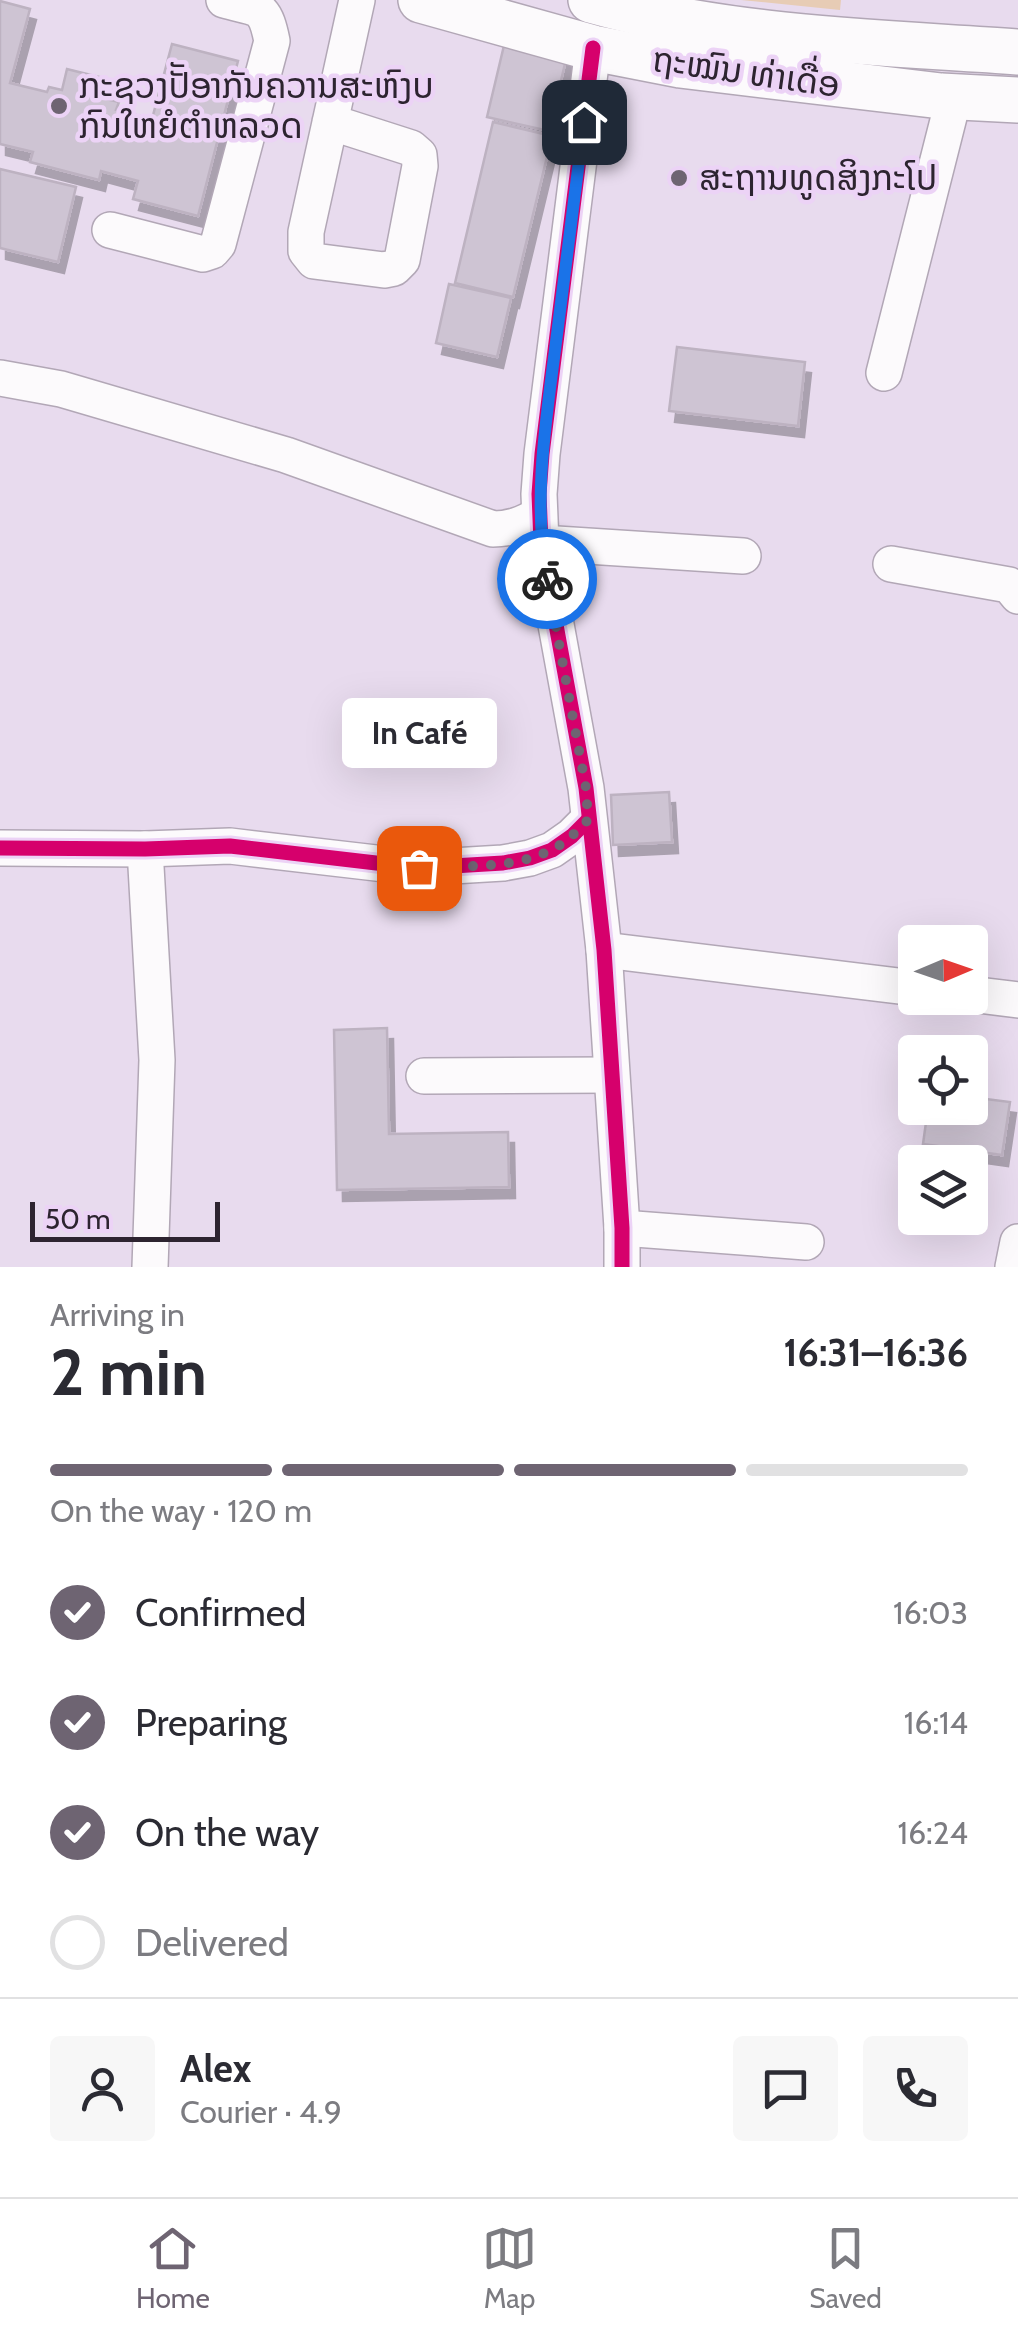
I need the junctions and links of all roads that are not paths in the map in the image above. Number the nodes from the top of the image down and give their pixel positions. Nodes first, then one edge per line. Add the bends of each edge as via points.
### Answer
1 (224, 0) edge
2 (357, 0) edge
3 (421, 0) edge
4 (598, 2) edge
5 (593, 48) junction
6 (1018, 52) edge
7 (954, 96) junction
8 (1018, 100) edge
9 (330, 122) dead end
10 (110, 230) dead end
11 (884, 373) dead end
12 (0, 378) edge
13 (540, 529) junction
14 (743, 556) dead end
15 (891, 564) dead end
16 (1018, 596) edge
17 (588, 820) junction
18 (0, 848) edge
19 (145, 849) junction
20 (604, 950) junction
21 (898, 986) edge
22 (988, 996) edge
23 (1018, 1000) edge
24 (424, 1076) dead end
25 (611, 1076) junction
26 (622, 1228) junction
27 (806, 1242) dead end
28 (1018, 1242) edge
29 (150, 1267) edge
30 (622, 1267) edge
31 (1013, 1267) edge

1 - 10 street via 260,10 272,41 218,244 203,254
2 - 9 street
3 - 5 main road, ຖະໝົນ ທ່າເດື່ອ
4 - 5 main road
4 - 6 main road, ຖະໝົນ ທ່າເດື່ອ via 782,34
5 - 7 main road, ຖະໝົນ ທ່າເດື່ອ via 700,68
5 - 13 street via 542,454
7 - 8 main road, ຖະໝົນ ທ່າເດື່ອ
7 - 11 street
12 - 13 street via 286,455 492,529
13 - 14 street
13 - 17 street
15 - 16 street via 1009,585
17 - 19 street via 552,850 502,863 419,868 230,846
17 - 20 street
18 - 19 street
19 - 29 street via 158,1060
20 - 21 street
20 - 25 street
22 - 23 street
24 - 25 street
25 - 26 street
26 - 27 street
26 - 30 street
28 - 31 street

